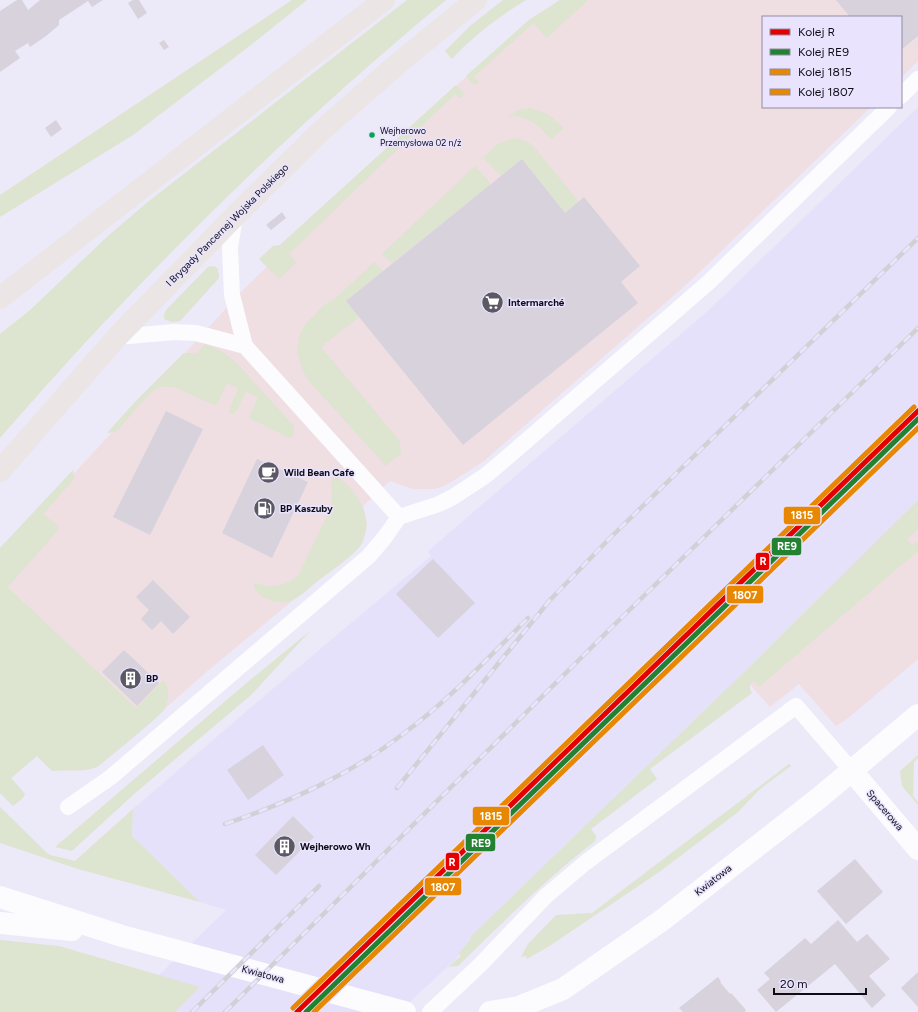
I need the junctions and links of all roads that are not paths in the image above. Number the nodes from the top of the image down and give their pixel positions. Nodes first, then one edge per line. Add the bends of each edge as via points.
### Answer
1 (384, 0) edge
2 (476, 0) edge
3 (918, 79) edge
4 (902, 95) edge
5 (888, 108) edge
6 (235, 216) junction
7 (0, 298) edge
8 (117, 337) junction
9 (245, 346) junction
10 (0, 471) edge
11 (399, 517) junction
12 (918, 715) edge
13 (852, 771) junction
14 (68, 807) dead end
15 (918, 848) edge
16 (0, 897) edge
17 (0, 923) edge
18 (122, 936) junction
19 (405, 1012) edge
20 (430, 1012) edge
21 (490, 1012) edge

1 - 7 main road
2 - 6 main road, I Brygady Pancernej Wojska Polskiego via 322,130
3 - 4 lane
5 - 11 lane via 709,282 503,461 479,481 453,497
6 - 8 main road, I Brygady Pancernej Wojska Polskiego
6 - 9 lane via 230,248 231,283
8 - 9 lane via 174,332 196,333
8 - 10 main road, I Brygady Pancernej Wojska Polskiego
9 - 11 lane
11 - 14 lane via 369,556 111,777
12 - 13 street, Kwiatowa
13 - 15 street, Spacerowa
13 - 20 lane via 796,706 585,863 546,896 480,965
13 - 21 street, Kwiatowa via 661,921 563,988 519,1007
16 - 18 street, Kwiatowa
17 - 18 street, Kwiatowa
18 - 19 street, Kwiatowa

